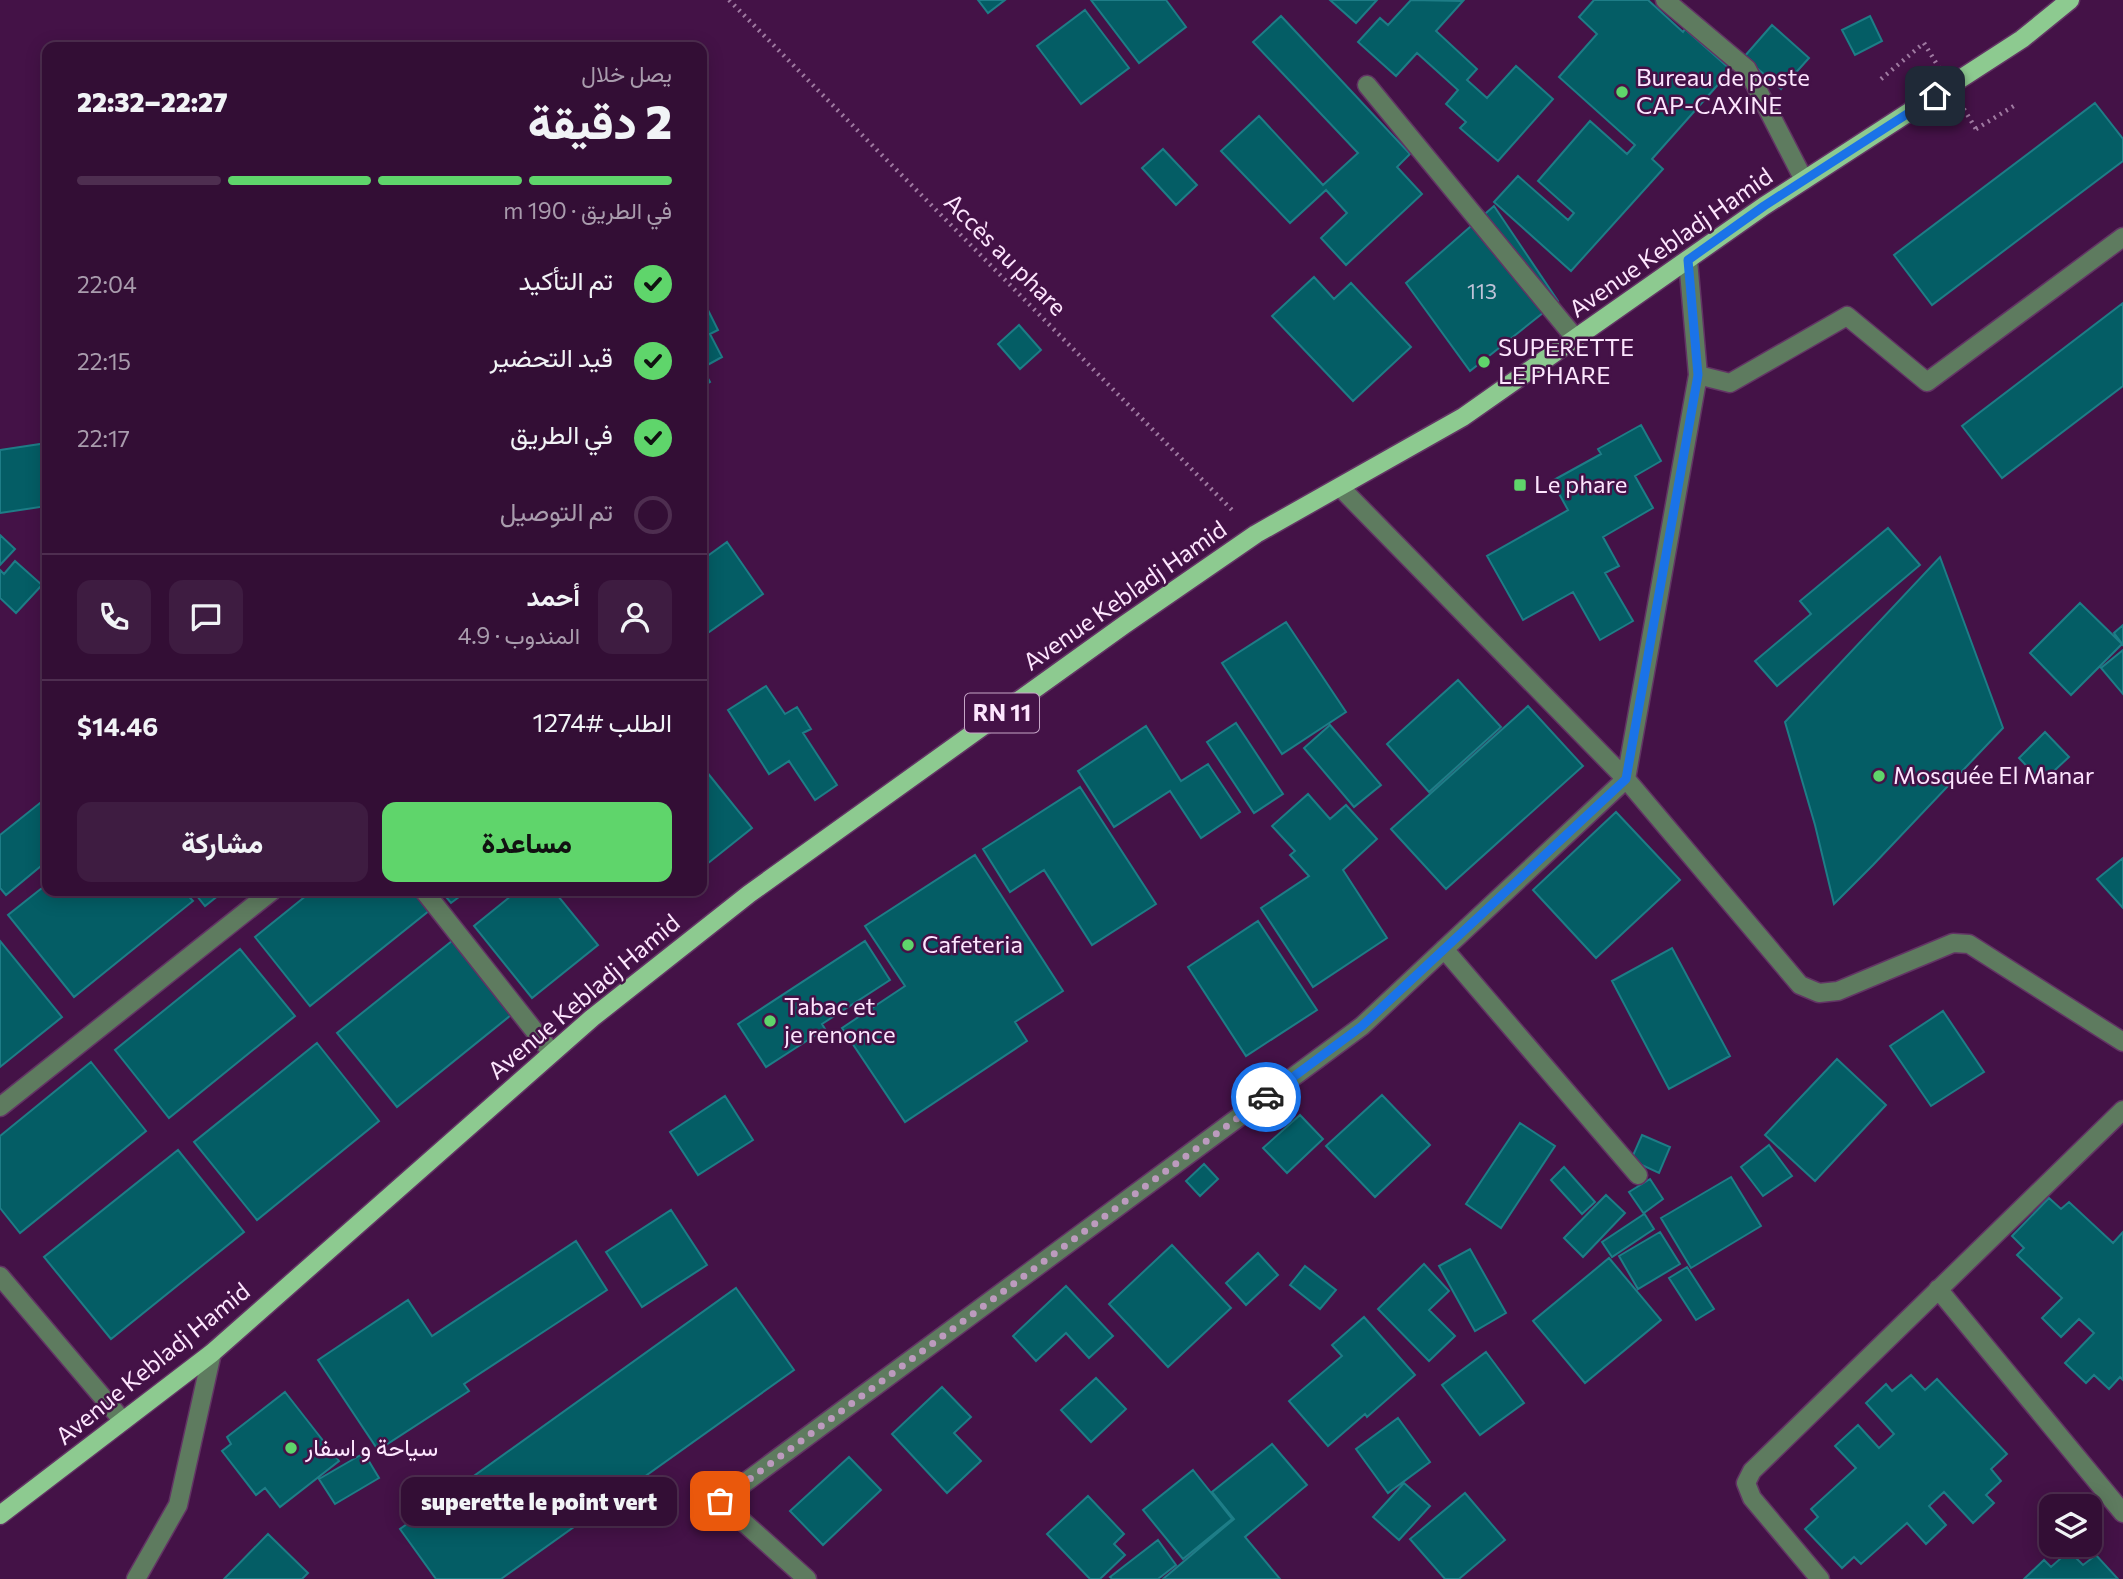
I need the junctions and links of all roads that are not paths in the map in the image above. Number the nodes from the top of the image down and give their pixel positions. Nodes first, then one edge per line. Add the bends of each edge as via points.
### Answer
1 (1665, 0) edge
2 (2070, 0) edge
3 (1367, 85) dead end
4 (1804, 180) junction
5 (2123, 237) edge
6 (1688, 260) junction
7 (1576, 339) junction
8 (1698, 375) junction
9 (1340, 487) junction
10 (1626, 779) junction
11 (266, 896) edge
12 (428, 896) edge
13 (1444, 949) junction
14 (2123, 1042) edge
15 (552, 1053) junction
16 (0, 1107) edge
17 (2123, 1110) edge
18 (1639, 1175) dead end
19 (0, 1276) edge
20 (1938, 1289) junction
21 (212, 1353) junction
22 (123, 1421) junction
23 (2123, 1513) edge
24 (0, 1515) edge
25 (136, 1579) edge
26 (807, 1579) edge
27 (1820, 1579) edge

1 - 4 street via 1747,69
2 - 4 main road, Avenue Kebladj Hamid / RN 11 via 2022,39
3 - 7 street
4 - 6 main road, Avenue Kebladj Hamid / RN 11
5 - 8 street via 1927,382 1847,316 1730,383
6 - 7 main road, Avenue Kebladj Hamid / RN 11
6 - 8 street
7 - 9 main road, Avenue Kebladj Hamid / RN 11 via 1463,417
8 - 10 street
9 - 10 street
9 - 15 main road, Avenue Kebladj Hamid / RN 11 via 1256,534 749,894
10 - 13 street
10 - 14 street via 1800,985 1819,993 1838,991 1953,943 1969,944
11 - 16 street
12 - 15 street
13 - 18 street
13 - 26 street via 1362,1026 720,1501
15 - 21 main road, Avenue Kebladj Hamid / RN 11
17 - 20 street
19 - 22 street
20 - 23 street
20 - 27 street via 1752,1471 1746,1483 1752,1498
21 - 22 main road, Avenue Kebladj Hamid / RN 11
21 - 25 street via 178,1505
22 - 24 main road, Avenue Kebladj Hamid / RN 11

